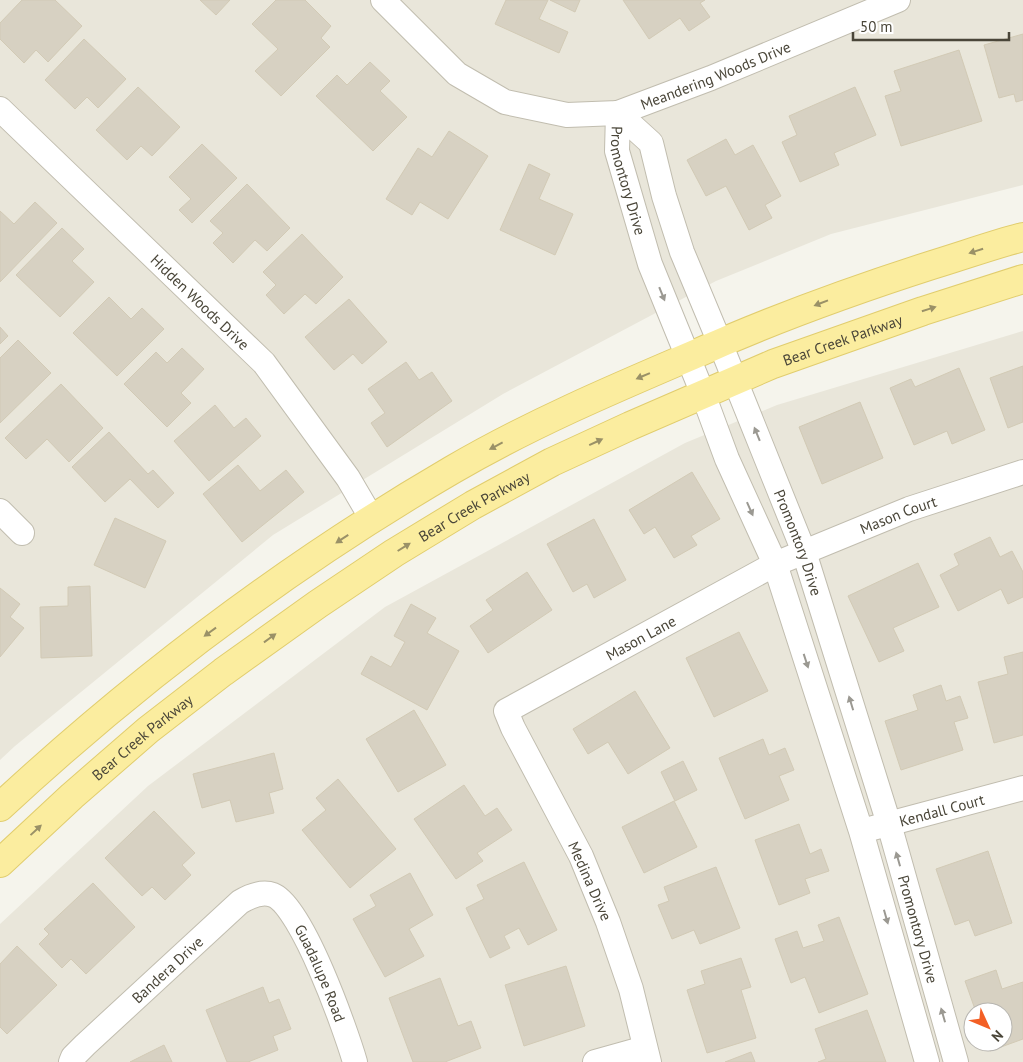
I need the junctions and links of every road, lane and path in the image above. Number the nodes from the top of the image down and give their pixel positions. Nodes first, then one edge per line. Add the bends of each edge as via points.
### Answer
1 (383, 0) edge
2 (898, 0) edge
3 (0, 108) edge
4 (618, 113) junction
5 (1023, 237) edge
6 (682, 252) junction
7 (650, 264) junction
8 (1023, 279) edge
9 (720, 342) junction
10 (688, 357) junction
11 (736, 380) junction
12 (703, 394) junction
13 (769, 464) junction
14 (1023, 472) edge
15 (737, 479) junction
16 (0, 511) edge
17 (372, 519) junction
18 (22, 533) dead end
19 (804, 552) junction
20 (775, 564) junction
21 (506, 710) joint
22 (1023, 788) edge
23 (0, 807) edge
24 (889, 824) junction
25 (861, 831) junction
26 (0, 863) edge
27 (272, 894) joint
28 (647, 1055) edge
29 (71, 1062) edge
30 (355, 1062) edge
31 (595, 1062) edge
32 (926, 1062) edge
33 (956, 1062) edge

1 - 4 street, Meandering Woods Drive via 457,74 505,102 567,115
2 - 4 street, Meandering Woods Drive
3 - 17 street, Hidden Woods Drive via 264,363 348,478
4 - 6 street, Promontory Drive via 651,143
4 - 7 street, Promontory Drive via 616,151
5 -> 9 main road via 834,298
6 - 7 street
6 - 9 street, Promontory Drive
7 -> 10 street, Promontory Drive
11 -> 8 main road, Bear Creek Parkway via 847,336
9 - 10 main road
9 - 11 street, Promontory Drive
10 - 12 street, Promontory Drive
10 -> 17 main road via 534,426 452,470
11 - 12 main road, Bear Creek Parkway
13 -> 11 street, Promontory Drive
12 - 15 street, Promontory Drive
26 -> 12 main road, Bear Creek Parkway via 148,730 223,672 394,553 552,462
13 - 15 street
13 - 19 street, Promontory Drive
14 - 19 street, Mason Court via 909,509
15 -> 20 street, Promontory Drive
16 - 18 street
17 -> 23 main road via 294,570 122,699
19 - 20 street, Mason Court
24 -> 19 street, Promontory Drive
20 - 21 street, Mason Lane
20 -> 25 street, Promontory Drive
21 - 28 street, Medina Drive via 512,728 581,856 608,922 631,989
22 - 24 street, Kendall Court
24 - 25 street, Kendall Court
33 -> 24 street, Promontory Drive
25 -> 32 street, Promontory Drive
27 - 29 street, Bandera Drive via 252,895 240,902 85,1045
27 - 30 street, Guadalupe Road via 296,920 310,948 333,999
28 - 31 street

